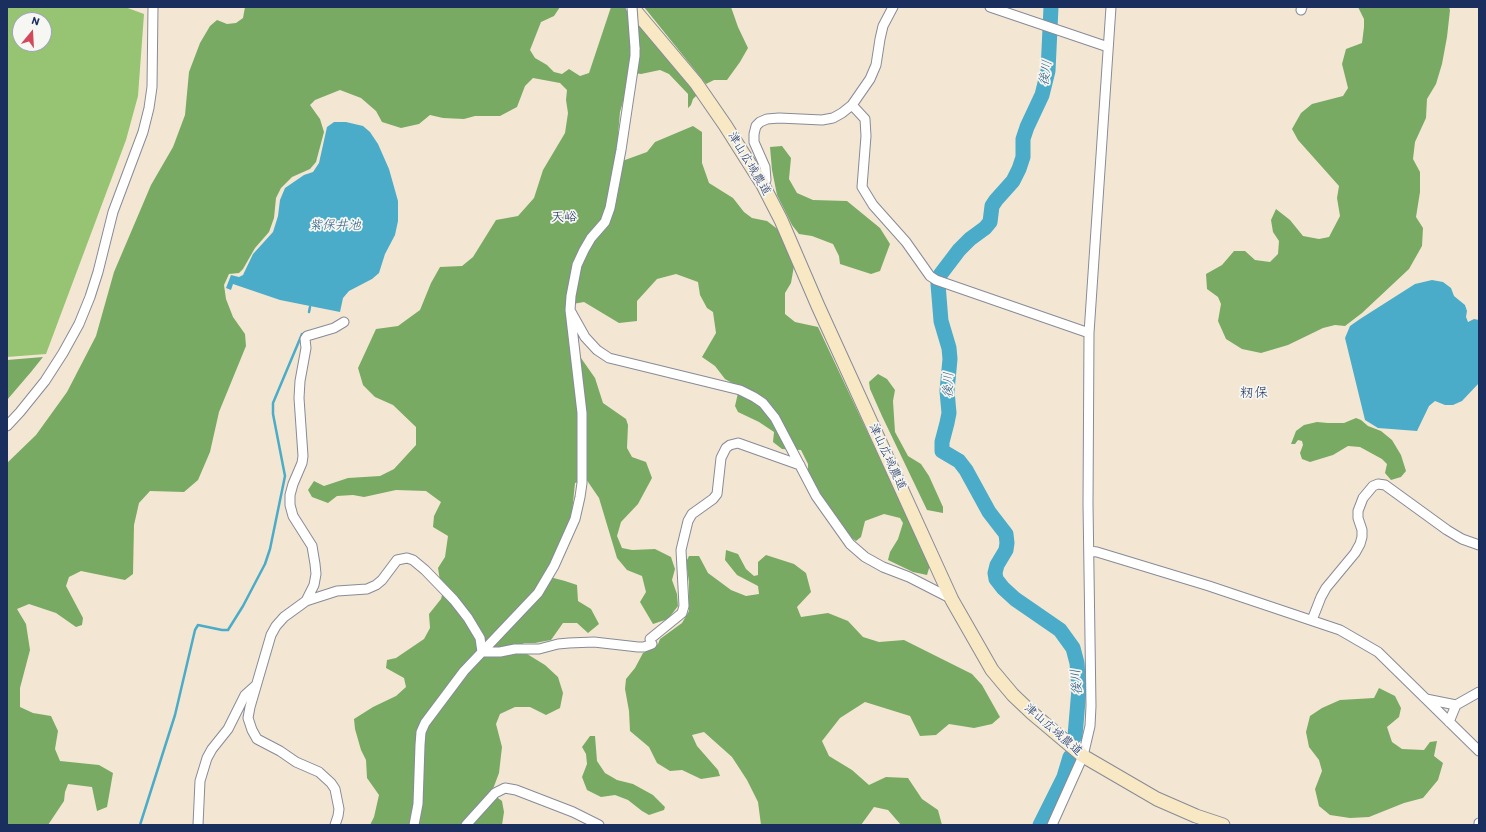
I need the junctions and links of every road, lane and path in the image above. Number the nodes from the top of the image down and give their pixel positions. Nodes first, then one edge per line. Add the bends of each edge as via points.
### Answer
1 (153, 7) edge
2 (632, 7) edge
3 (893, 7) edge
4 (990, 7) edge
5 (1111, 7) edge
6 (1108, 47) junction
7 (852, 105) junction
8 (763, 185) junction
9 (570, 310) junction
10 (344, 322) dead end
11 (1089, 333) junction
12 (7, 426) edge
13 (800, 465) junction
14 (1479, 545) edge
15 (1089, 551) junction
16 (952, 600) junction
17 (306, 601) junction
18 (1312, 620) junction
19 (482, 652) junction
20 (256, 686) junction
21 (1479, 692) edge
22 (1425, 698) junction
23 (1456, 705) junction
24 (1449, 722) junction
25 (1479, 751) edge
26 (1083, 756) junction
27 (597, 824) edge
28 (198, 825) edge
29 (335, 825) edge
30 (414, 825) edge
31 (466, 825) edge
32 (1052, 825) edge
33 (1223, 825) edge

1 - 12 street via 152,87 149,108 143,132 113,212 90,297 79,324 45,381
2 - 8 street, 津山広域農道 via 696,83
2 - 9 street, bridge via 635,56 610,208 577,265
3 - 7 street via 880,39 876,65 870,79
4 - 6 street
5 - 6 street
6 - 11 street
7 - 8 street via 842,113 827,119 779,118 760,122 756,126 754,142 765,167 766,180
7 - 11 street via 865,119 862,187 873,205 906,242 930,276
8 - 16 street, 津山広域農道
9 - 13 street via 586,337 597,350 609,358 740,390 763,403 775,418
9 - 19 street via 582,413 582,483 575,519 554,566 538,593
10 - 17 street via 305,339 299,398 303,456 290,495 290,505 293,516 312,546 315,564 314,585
11 - 15 street
13 - 16 street via 816,496 850,544 883,567 909,577
13 - 19 street via 738,443 730,444 726,448 721,458 717,494 692,514 688,521 681,550 684,606 682,613 644,647 594,642 558,644 539,649
14 - 18 street via 1447,530 1385,485 1373,486 1363,498 1358,512 1362,530 1360,544 1326,588
15 - 18 street via 1201,583
15 - 26 street via 1091,706 1090,726
16 - 26 street, 津山広域農道 via 992,670 1022,704
17 - 19 street via 337,591 367,589 382,580 397,560 407,558 425,570 454,600 480,638
17 - 20 street via 276,626
18 - 22 street via 1340,630 1378,652
19 - 30 street via 450,688 421,732
20 - 28 street via 245,695 228,729 207,758 200,781
20 - 29 street via 248,718 252,730 258,739 296,762 319,772 331,783 339,810
21 - 23 street
22 - 23 street
22 - 24 street
23 - 24 street
24 - 25 street
26 - 32 street
26 - 33 street, 津山広域農道 via 1157,799
27 - 31 street via 573,812 505,788 495,793

